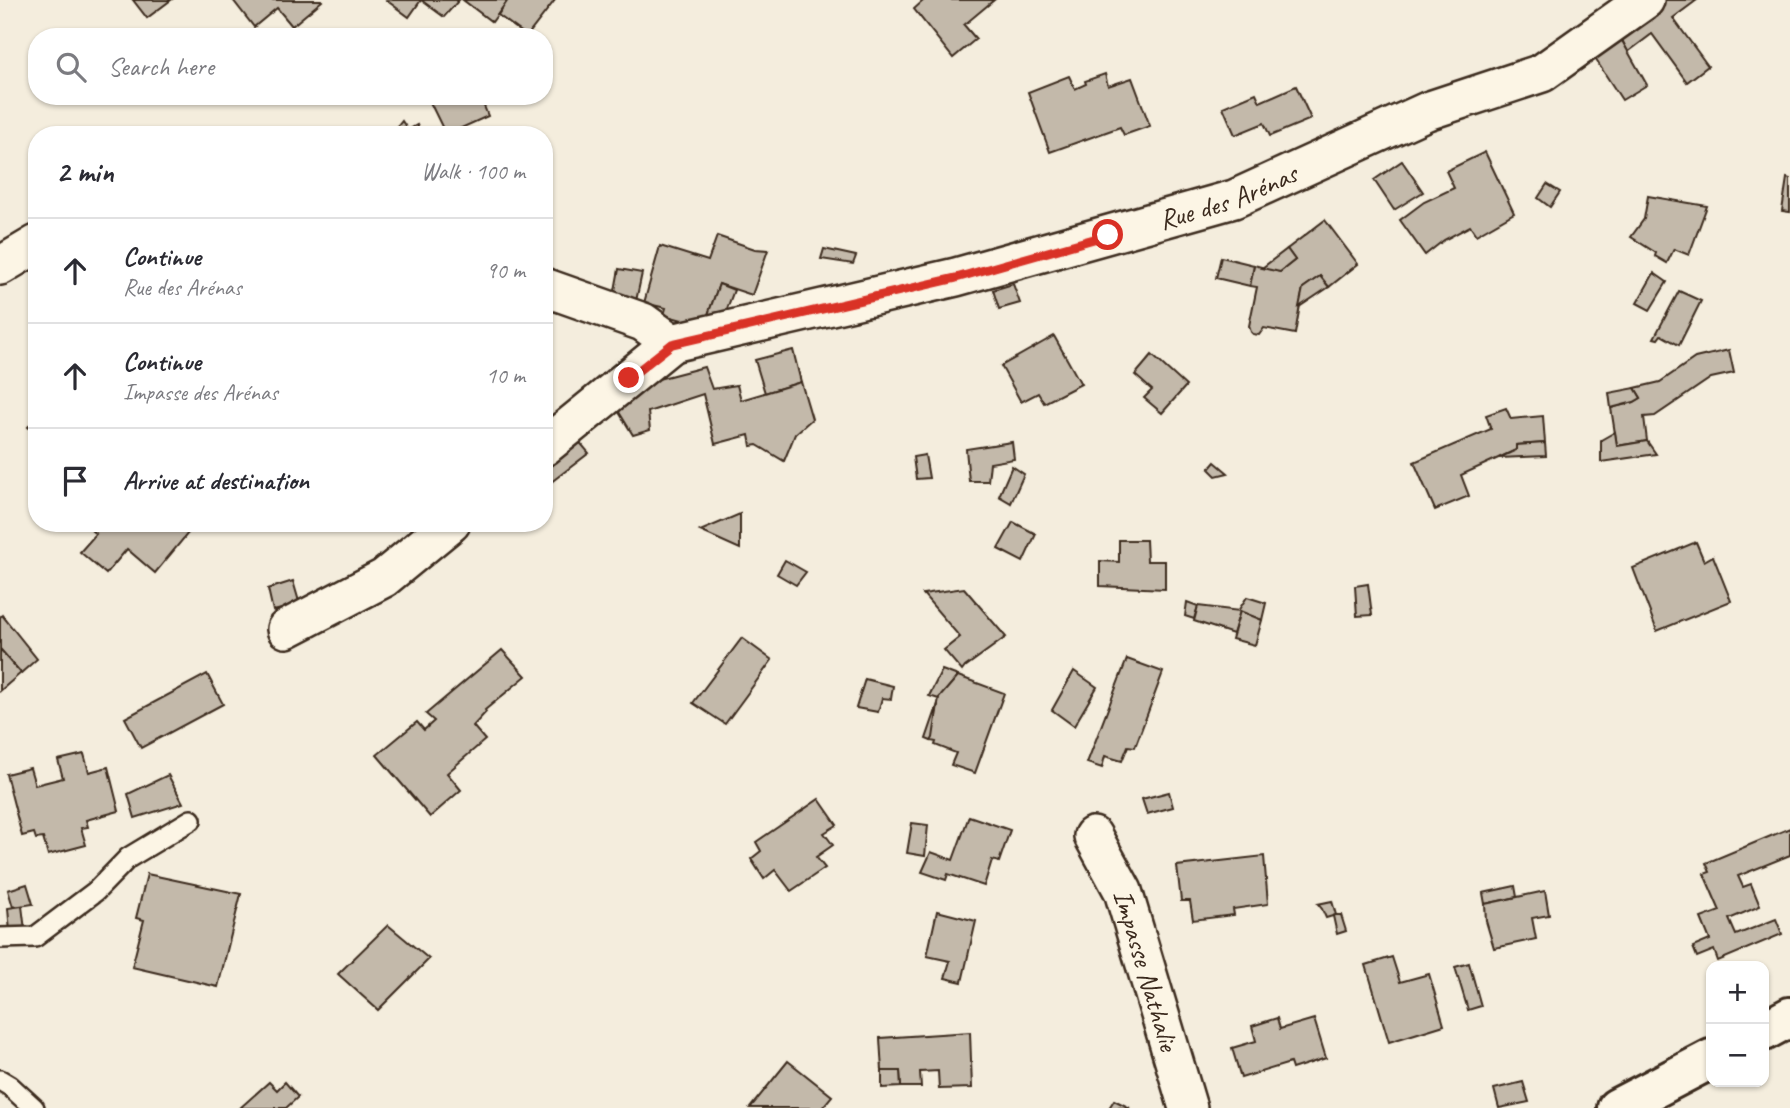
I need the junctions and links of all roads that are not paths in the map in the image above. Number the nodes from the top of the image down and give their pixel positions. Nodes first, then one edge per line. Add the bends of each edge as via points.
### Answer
1 (1645, 0) edge
2 (28, 249) edge
3 (0, 266) edge
4 (553, 290) edge
5 (672, 344) junction
6 (553, 440) edge
7 (440, 532) edge
8 (286, 629) dead end
9 (191, 820) dead end
10 (1093, 836) dead end
11 (0, 938) edge
12 (1790, 1017) edge
13 (1769, 1028) edge
14 (1706, 1062) edge
15 (0, 1080) edge
16 (34, 1108) edge
17 (1188, 1108) edge
18 (1617, 1108) edge

1 - 5 street, Rue des Arénas via 1542,73 1427,111 1234,199 956,278
2 - 3 street
4 - 5 street via 643,322
5 - 6 street
7 - 8 street via 384,578
9 - 11 lane via 128,858 96,891 36,937
10 - 17 street, Impasse Nathalie via 1124,891
12 - 13 street
14 - 18 street
15 - 16 lane

